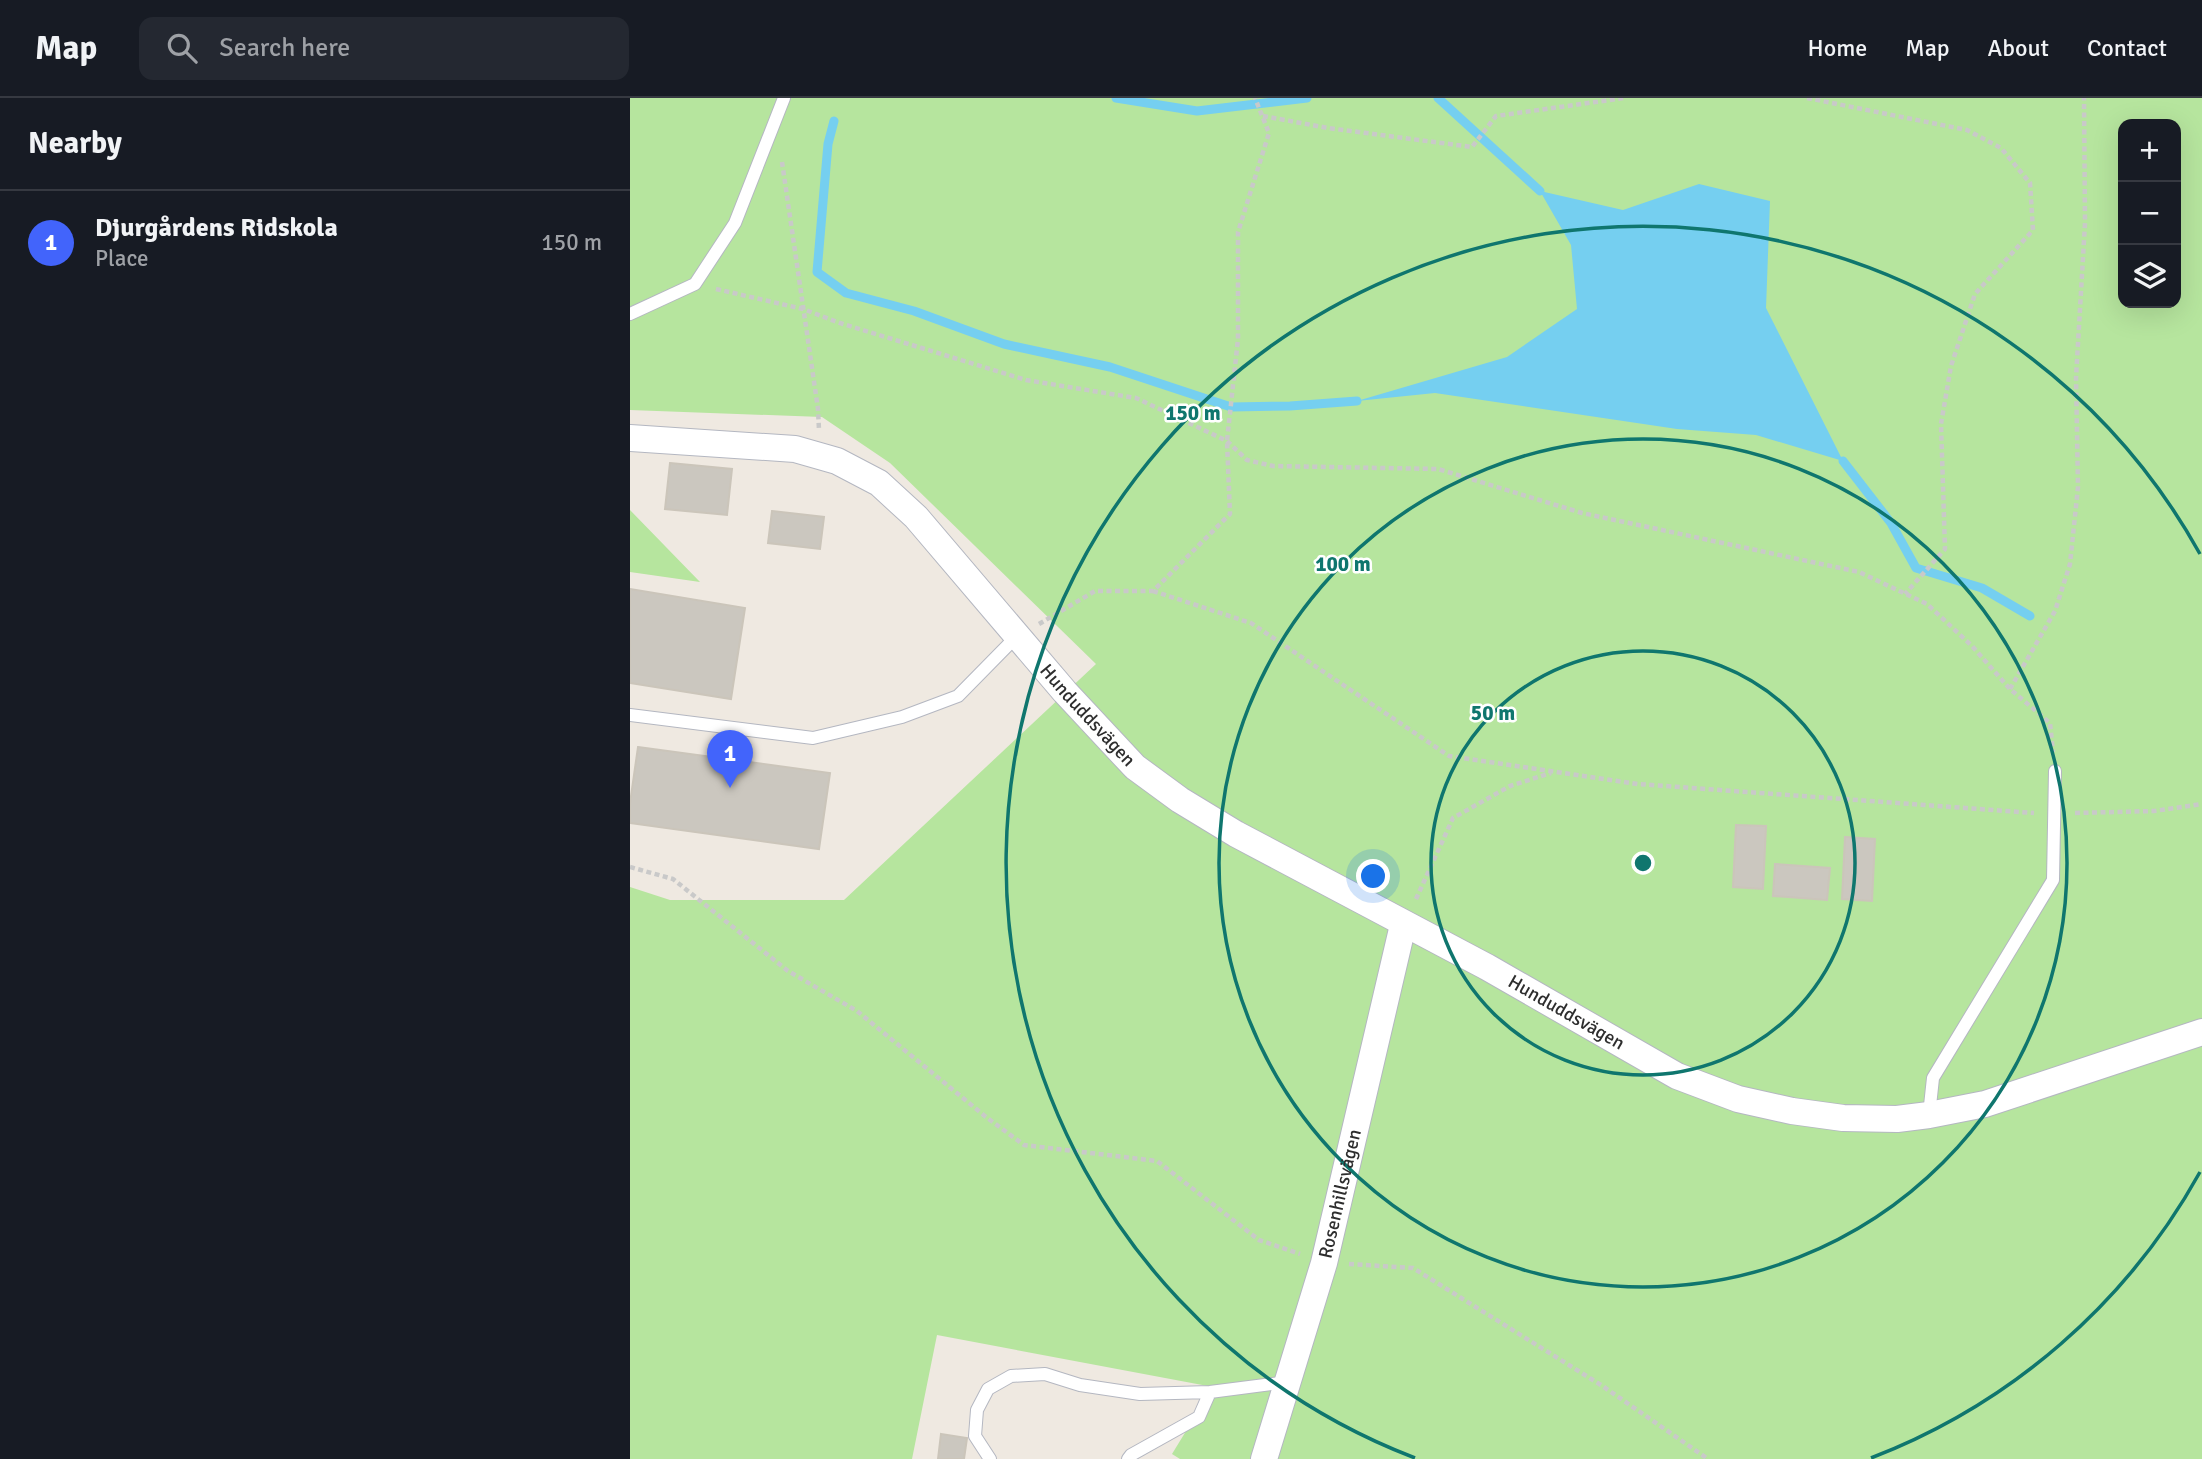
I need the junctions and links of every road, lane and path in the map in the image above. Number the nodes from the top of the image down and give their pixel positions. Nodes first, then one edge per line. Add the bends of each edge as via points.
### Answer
1 (784, 98) edge
2 (1255, 98) edge
3 (1623, 98) edge
4 (1807, 98) edge
5 (2084, 98) edge
6 (1262, 116) junction
7 (776, 121) junction
8 (695, 284) junction
9 (803, 309) junction
10 (630, 314) edge
11 (630, 438) edge
12 (1227, 441) junction
13 (819, 456) junction
14 (1153, 590) junction
15 (1905, 594) junction
16 (1017, 636) junction
17 (2010, 689) junction
18 (630, 715) edge
19 (2055, 771) joint
20 (1555, 772) junction
21 (2202, 804) edge
22 (2054, 814) junction
23 (630, 867) edge
24 (1404, 925) junction
25 (2202, 1032) edge
26 (1929, 1115) junction
27 (1324, 1263) junction
28 (1288, 1382) junction
29 (1210, 1392) junction
30 (990, 1459) edge
31 (1128, 1459) edge
32 (1264, 1459) edge
33 (1708, 1459) edge

1 - 7 lane
2 - 6 path
3 - 6 path via 1496,116 1472,147
4 - 15 path via 1967,130 2001,148 2030,183 2033,230 1975,294 1951,366 1941,424 1945,549
5 - 17 path via 2085,223 2076,378 2078,487 2070,564 2055,611
6 - 12 path via 1269,133 1238,232 1238,340
7 - 8 lane via 735,223
7 - 9 path
8 - 9 path
8 - 10 lane
9 - 12 path via 1026,380 1136,398
9 - 13 path via 818,410
11 - 13 street, Hunduddsvägen via 796,449
12 - 14 path via 1230,514
12 - 15 path via 1247,460 1273,466 1438,469 1582,513 1859,572
13 - 16 street, Hunduddsvägen via 879,483 916,517
14 - 16 path via 1095,590
14 - 20 path via 1251,623 1449,757
15 - 17 path via 1927,604
16 - 18 lane via 958,696 902,717 813,737
16 - 24 street, Hunduddsvägen via 1135,767 1236,834
17 - 19 path via 2050,723
19 - 22 lane
20 - 22 path via 1637,784
20 - 24 path via 1510,786 1453,818
21 - 22 path via 2154,811
22 - 26 lane via 2053,880 1933,1078
23 - 27 path via 673,879 788,971 857,1011 1024,1144 1157,1161 1259,1240
24 - 26 street, Hunduddsvägen via 1677,1076 1726,1094 1843,1118
24 - 27 street, Rosenhillsvägen
25 - 26 street, Hunduddsvägen via 1985,1104
27 - 28 street, Rosenhillsvägen
27 - 33 path via 1413,1268 1601,1385
28 - 29 lane
28 - 32 street, Rosenhillsvägen
29 - 30 lane via 1140,1394 1080,1385 1045,1374 1011,1376 988,1389 977,1410 975,1436
29 - 31 lane via 1199,1417

